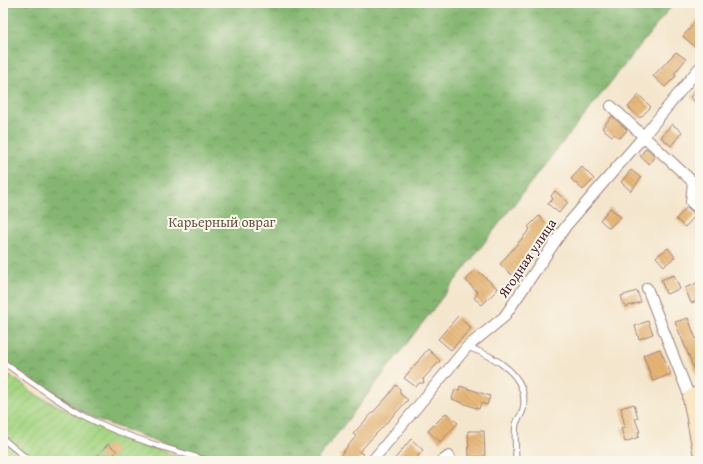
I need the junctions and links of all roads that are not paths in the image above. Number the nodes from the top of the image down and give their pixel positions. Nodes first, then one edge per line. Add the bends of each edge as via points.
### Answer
1 (700, 67) edge
2 (611, 106) dead end
3 (643, 137) junction
4 (696, 180) edge
5 (700, 210) edge
6 (647, 288) dead end
7 (467, 348) junction
8 (3, 362) edge
9 (695, 395) edge
10 (3, 439) edge
11 (700, 451) edge
12 (30, 461) edge
13 (209, 461) edge
14 (372, 461) edge
15 (442, 461) edge
16 (451, 461) edge
17 (516, 461) edge

1 - 3 street, Ягодная улица
2 - 3 street
3 - 4 street
3 - 7 street, Ягодная улица via 566,226 504,317
4 - 5 street via 691,202
6 - 9 street
7 - 14 street, Ягодная улица
7 - 17 lane via 479,351 510,371 523,387 523,411 516,423
8 - 13 lane via 87,418 126,434
9 - 11 street
10 - 12 lane
15 - 16 street via 449,456

